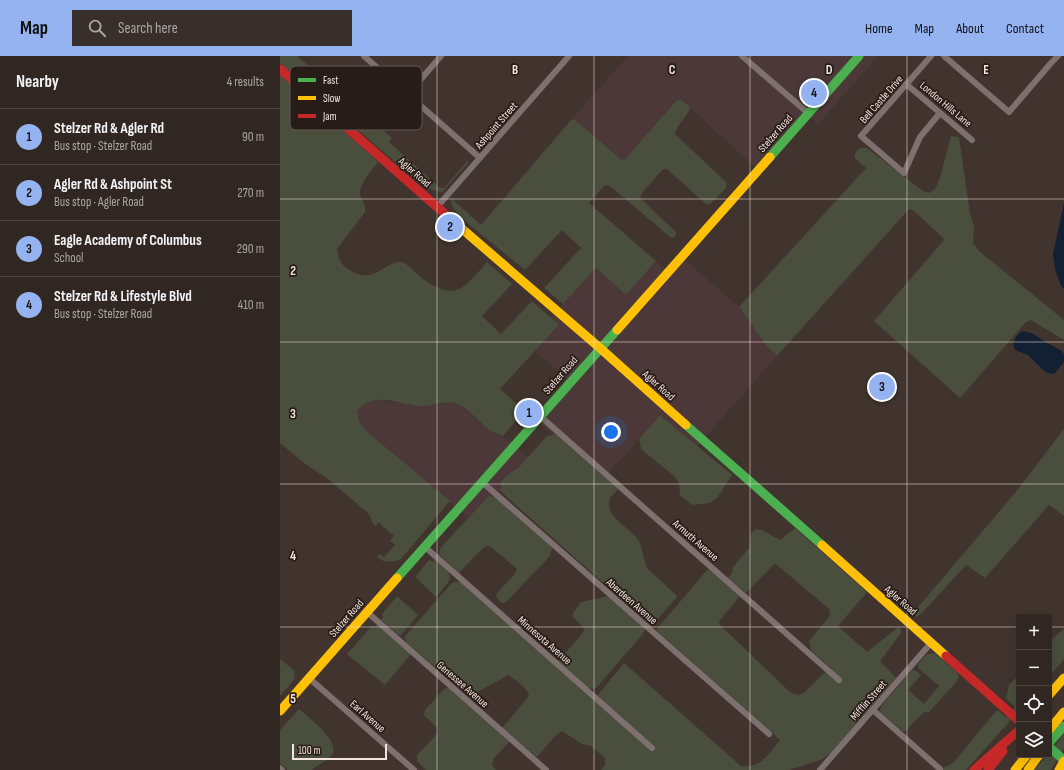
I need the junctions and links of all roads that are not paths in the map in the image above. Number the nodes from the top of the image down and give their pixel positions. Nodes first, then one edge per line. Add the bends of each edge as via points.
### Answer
1 (364, 56) edge
2 (441, 56) edge
3 (560, 56) edge
4 (742, 56) edge
5 (859, 56) edge
6 (931, 56) edge
7 (944, 56) edge
8 (1058, 56) edge
9 (567, 58) edge
10 (376, 66) edge
11 (280, 69) edge
12 (290, 78) edge
13 (422, 78) edge
14 (906, 84) junction
15 (422, 106) edge
16 (808, 113) junction
17 (940, 113) junction
18 (349, 130) edge
19 (972, 140) dead end
20 (480, 158) junction
21 (437, 207) junction
22 (600, 348) junction
23 (540, 416) junction
24 (482, 482) junction
25 (425, 547) junction
26 (367, 612) junction
27 (931, 643) junction
28 (309, 678) junction
29 (1064, 678) edge
30 (838, 680) dead end
31 (1052, 692) edge
32 (873, 710) junction
33 (280, 711) edge
34 (1064, 712) edge
35 (1016, 718) edge
36 (1052, 726) edge
37 (1064, 726) edge
38 (1016, 732) edge
39 (1016, 733) edge
40 (769, 734) dead end
41 (1052, 740) edge
42 (652, 748) dead end
43 (1052, 750) edge
44 (1025, 758) edge
45 (1038, 758) edge
46 (1064, 761) edge
47 (940, 769) edge
48 (414, 770) edge
49 (546, 770) edge
50 (820, 770) edge
51 (974, 770) edge
52 (988, 770) edge
53 (1015, 770) edge
54 (1028, 770) edge
55 (1059, 770) edge

1 - 10 street
2 - 13 street
3 - 9 street
4 - 16 street
5 - 16 main road, Stelzer Road
6 - 14 street, Bell Castle Drive
7 - 8 street via 1009,112
9 - 20 street, Ashpoint Street
11 - 12 main road, Agler Road
14 - 17 street, London Hills Lane
14 - 17 street, Bell Castle Drive via 861,136 904,173 920,137
15 - 20 street
16 - 22 main road, Stelzer Road
17 - 19 street, London Hills Lane
18 - 21 main road, Agler Road
20 - 21 street, Ashpoint Street
21 - 22 main road, Agler Road
22 - 23 main road, Stelzer Road
22 - 27 main road, Agler Road
23 - 24 main road, Stelzer Road
23 - 30 street, Armuth Avenue
24 - 25 main road, Stelzer Road
24 - 40 street, Aberdeen Avenue
25 - 26 main road, Stelzer Road
25 - 42 street, Minnesota Avenue
26 - 28 main road, Stelzer Road
26 - 49 street, Genessee Avenue
27 - 32 street, Mifflin Street
27 - 35 main road, Agler Road
28 - 33 main road, Stelzer Road
28 - 48 street, Earl Avenue
29 - 31 main road
32 - 47 street
32 - 50 street, Mifflin Street
34 - 36 main road
37 - 41 main road
38 - 51 main road
39 - 52 main road
43 - 46 main road
44 - 53 main road
45 - 54 main road
46 - 55 main road

